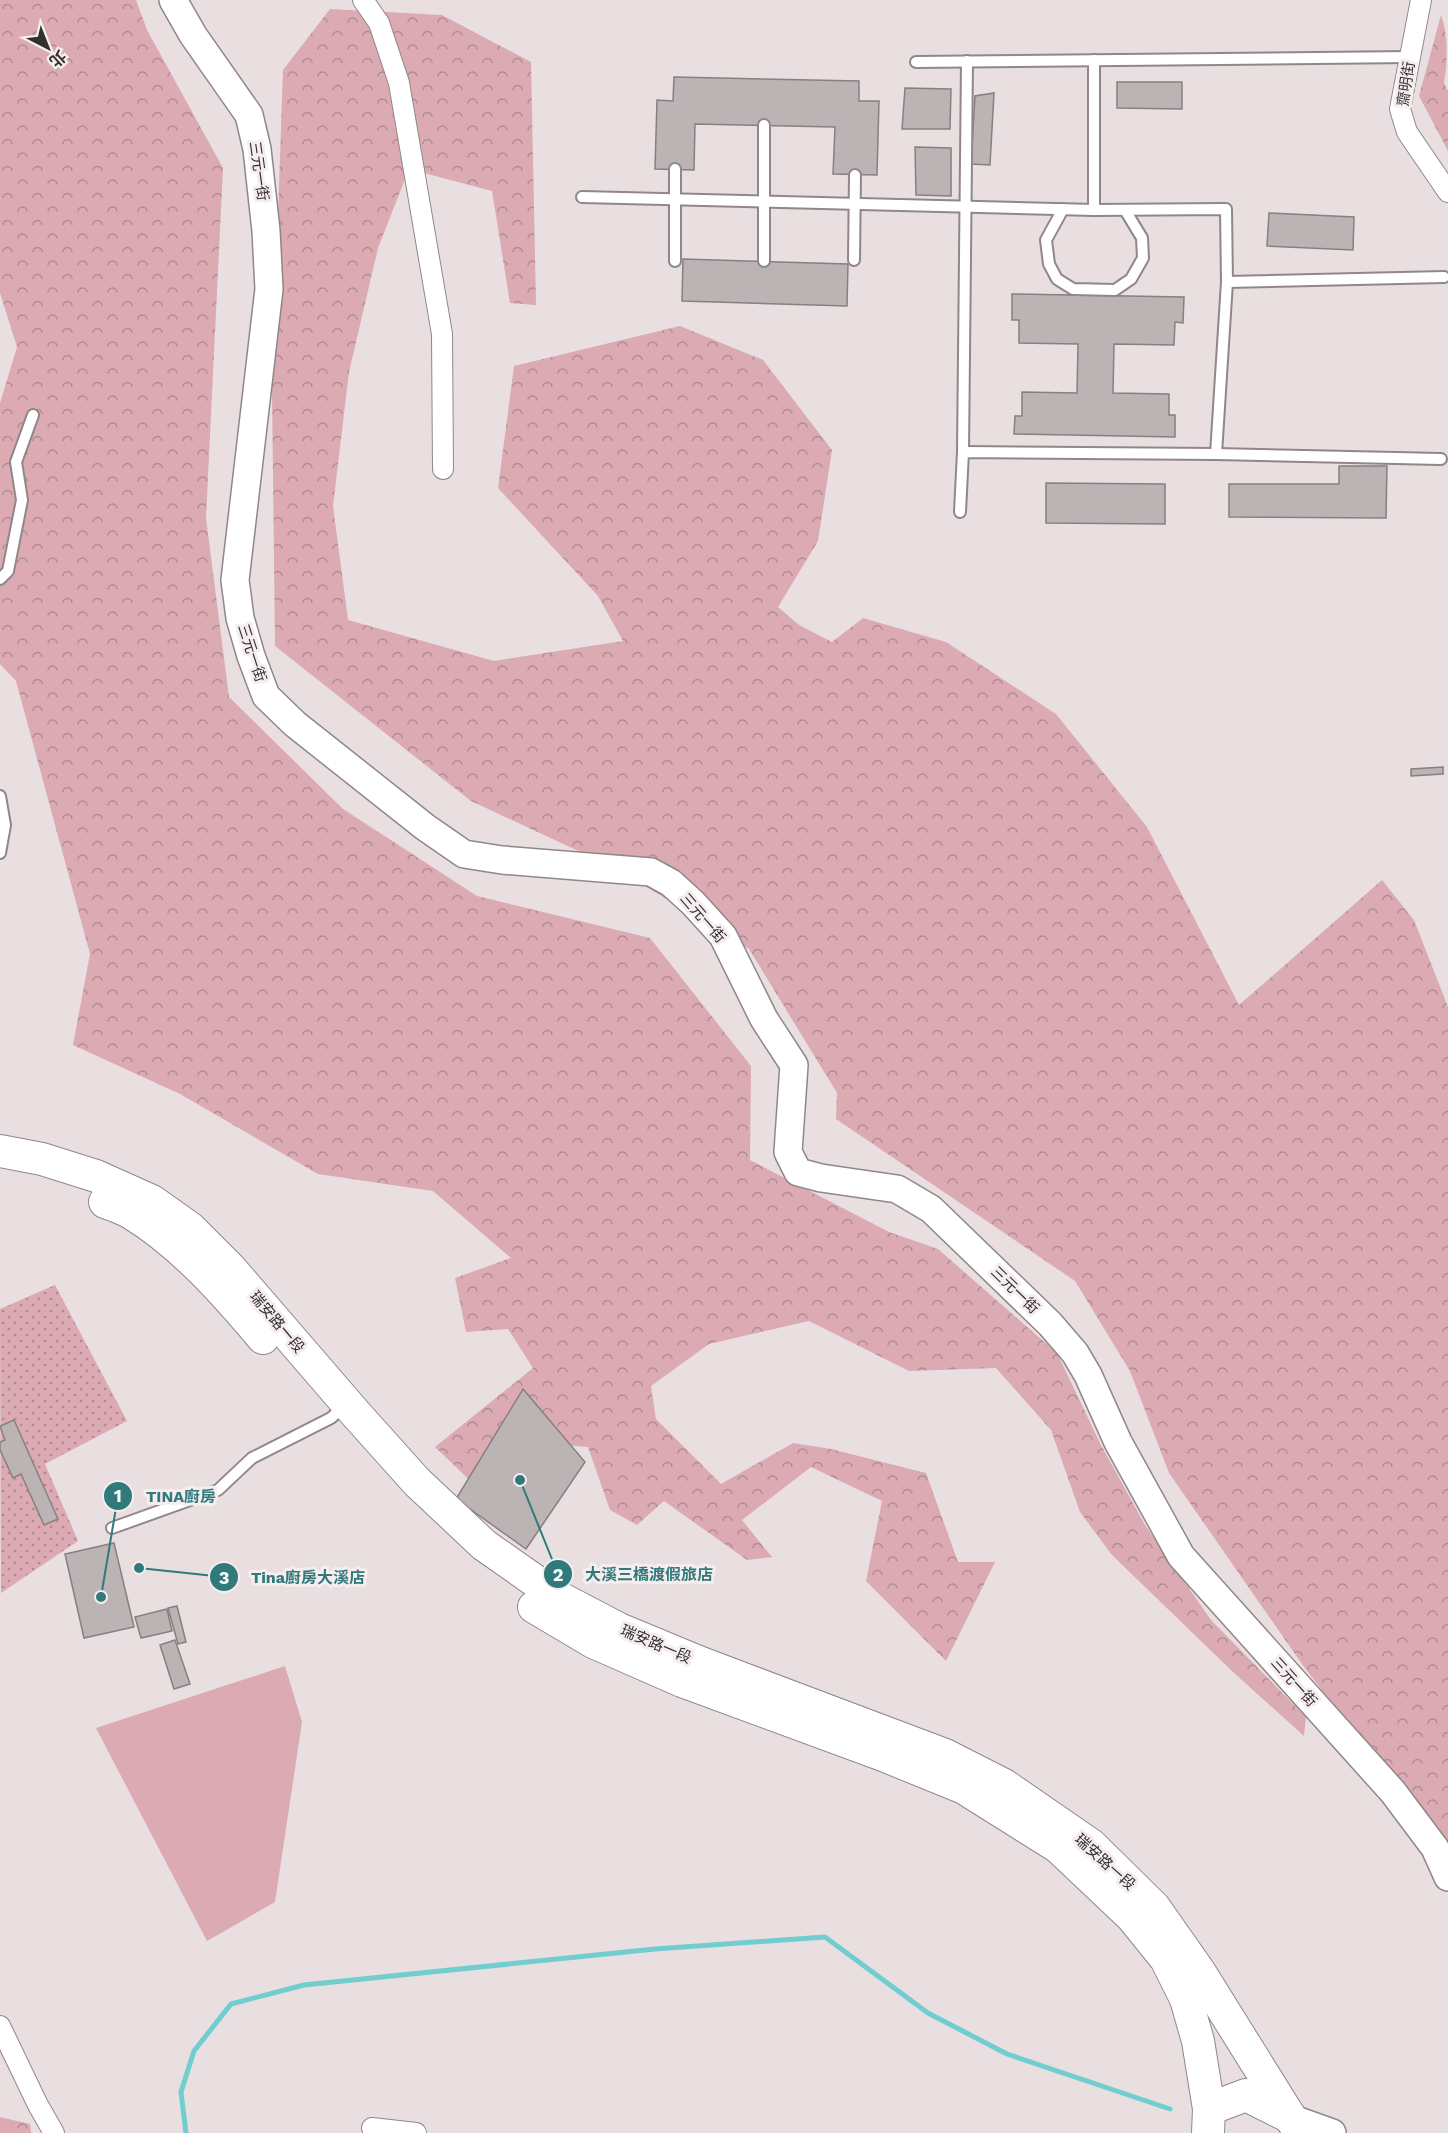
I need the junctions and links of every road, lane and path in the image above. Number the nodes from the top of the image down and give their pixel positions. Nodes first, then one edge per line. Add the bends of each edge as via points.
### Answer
1 (173, 0) edge
2 (363, 0) edge
3 (1421, 0) edge
4 (1410, 57) junction
5 (1094, 60) junction
6 (968, 61) junction
7 (916, 62) dead end
8 (764, 125) dead end
9 (675, 169) dead end
10 (855, 174) dead end
11 (1448, 192) edge
12 (582, 197) dead end
13 (675, 199) junction
14 (763, 201) junction
15 (854, 203) junction
16 (966, 207) junction
17 (1063, 209) junction
18 (1094, 210) junction
19 (1125, 210) junction
20 (854, 260) dead end
21 (675, 261) dead end
22 (764, 261) dead end
23 (1444, 277) dead end
24 (1227, 282) junction
25 (33, 415) dead end
26 (963, 452) junction
27 (1216, 454) junction
28 (1441, 459) dead end
29 (443, 469) dead end
30 (960, 512) dead end
31 (0, 579) edge
32 (0, 796) edge
33 (0, 853) edge
34 (0, 1151) edge
35 (0, 1174) edge
36 (339, 1411) junction
37 (112, 1528) dead end
38 (1448, 1877) edge
39 (0, 2026) edge
40 (1208, 2121) edge
41 (1295, 2125) edge
42 (375, 2130) edge
43 (54, 2133) edge
44 (416, 2133) edge
45 (1332, 2133) edge

1 - 38 street, 三元一街 via 249,116 257,149 269,289 235,580 240,618 266,696 295,724 464,854 651,872 671,883 693,903 723,936 764,1019 794,1065 788,1152 798,1172 897,1189 931,1209 1050,1324 1079,1360 1118,1442 1181,1556 1393,1792 1435,1848
2 - 29 street via 379,23 399,82 431,265 442,334
3 - 4 street, 齋明街
4 - 5 lane
4 - 11 street, 齋明街 via 1400,109 1407,132
5 - 6 lane
5 - 18 lane
6 - 7 lane
6 - 16 lane
8 - 14 lane
9 - 13 lane
10 - 15 lane
12 - 13 lane
13 - 14 lane
13 - 21 lane
14 - 15 lane
14 - 22 lane
15 - 16 lane
15 - 20 lane
16 - 17 lane
16 - 26 lane
17 - 18 lane
17 - 19 lane via 1046,240 1049,264 1057,279 1073,289 1115,290 1131,279 1143,258 1142,238
18 - 19 lane
19 - 24 lane via 1226,209
23 - 24 lane
24 - 27 lane
25 - 31 lane via 16,462 22,500 8,571
26 - 27 lane
26 - 30 lane
27 - 28 lane
32 - 33 lane via 5,825
34 - 36 main road, 瑞安路一段 via 96,1176 152,1201 180,1221 230,1268
35 - 36 main road, 瑞安路一段 via 82,1192 130,1212 205,1274
36 - 37 lane via 252,1458 218,1490
36 - 40 main road, 瑞安路一段 via 398,1494 470,1562 531,1605 593,1642 682,1681 964,1788 1058,1847 1132,1917 1166,1959 1186,1998 1198,2041
36 - 41 main road, 瑞安路一段 via 484,1545 558,1597 619,1629 701,1663 945,1755 1004,1785 1091,1845 1154,1907 1199,1971
39 - 43 street
40 - 41 main road via 1246,2095
41 - 45 street
42 - 44 street

